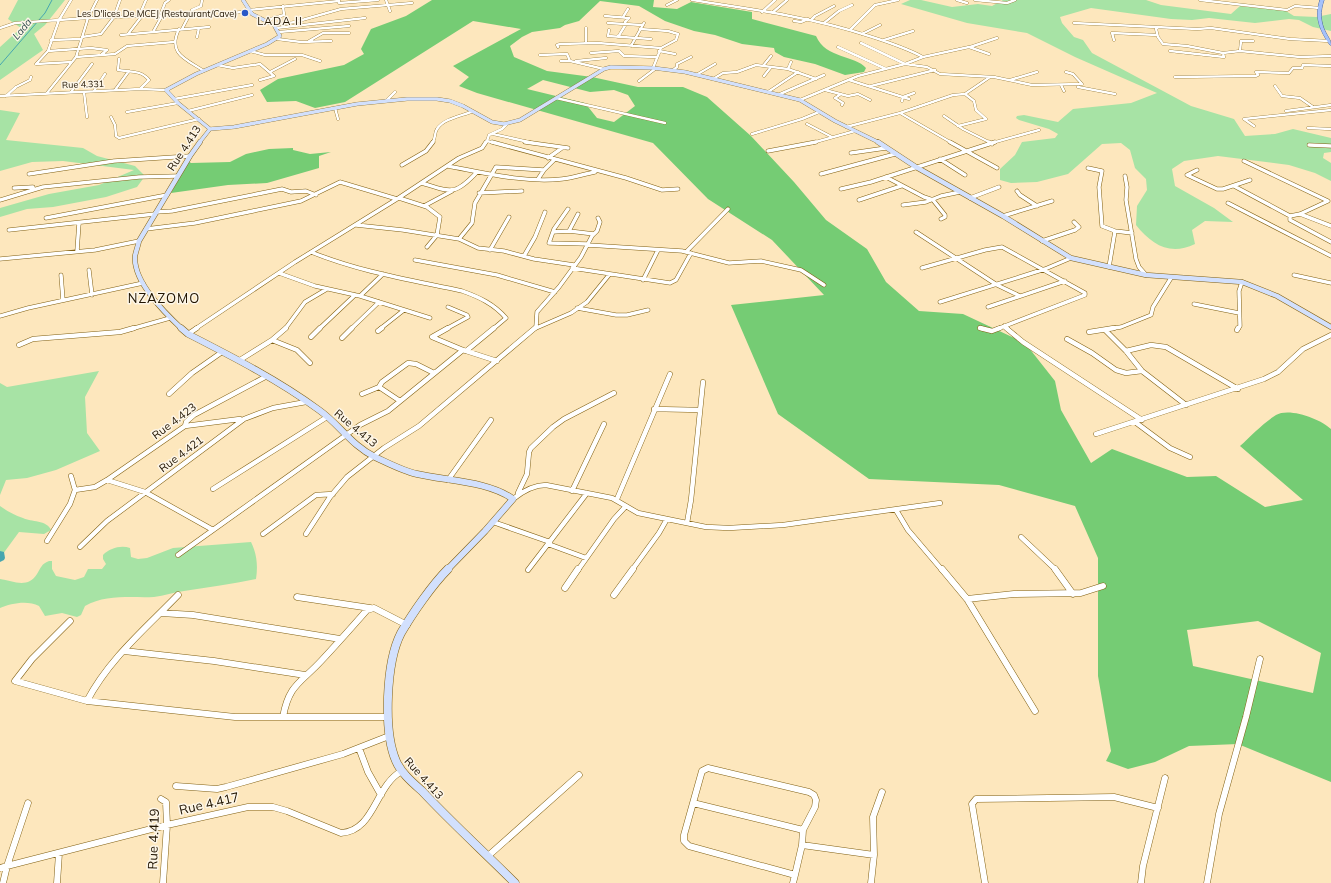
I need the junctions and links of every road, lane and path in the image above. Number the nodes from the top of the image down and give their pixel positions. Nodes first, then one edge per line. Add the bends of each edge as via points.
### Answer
1 (71, 0) edge
2 (97, 0) edge
3 (120, 0) edge
4 (146, 0) edge
5 (169, 0) edge
6 (202, 0) edge
7 (243, 0) edge
8 (294, 0) edge
9 (378, 0) edge
10 (386, 0) edge
11 (677, 0) edge
12 (692, 0) edge
13 (725, 0) edge
14 (775, 0) edge
15 (787, 0) edge
16 (898, 0) edge
17 (957, 0) edge
18 (975, 0) edge
19 (998, 0) edge
20 (1014, 0) edge
21 (1200, 0) edge
22 (1322, 0) edge
23 (340, 1) edge
24 (412, 3) dead end
25 (967, 3) dead end
26 (1008, 3) junction
27 (296, 4) junction
28 (720, 4) junction
29 (388, 5) junction
30 (852, 5) dead end
31 (283, 6) junction
32 (667, 6) dead end
33 (834, 6) dead end
34 (1320, 8) junction
35 (340, 9) junction
36 (628, 9) dead end
37 (249, 11) junction
38 (390, 11) dead end
39 (762, 12) junction
40 (772, 13) junction
41 (163, 14) junction
42 (190, 14) junction
43 (204, 14) dead end
44 (343, 15) dead end
45 (141, 16) junction
46 (605, 16) dead end
47 (114, 17) junction
48 (226, 17) dead end
49 (623, 17) junction
50 (88, 18) junction
51 (365, 18) dead end
52 (59, 20) junction
53 (267, 20) junction
54 (810, 20) junction
55 (794, 22) dead end
56 (608, 23) dead end
57 (824, 23) junction
58 (1074, 23) dead end
59 (626, 24) junction
60 (880, 25) dead end
61 (349, 26) dead end
62 (642, 26) junction
63 (209, 27) dead end
64 (1158, 27) junction
65 (0, 28) edge
66 (199, 28) junction
67 (586, 28) dead end
68 (180, 29) junction
69 (277, 29) junction
70 (609, 30) dead end
71 (657, 30) junction
72 (850, 30) junction
73 (912, 31) dead end
74 (153, 32) junction
75 (349, 33) dead end
76 (128, 34) junction
77 (862, 34) junction
78 (120, 35) dead end
79 (655, 35) dead end
80 (1157, 35) junction
81 (197, 36) dead end
82 (618, 37) junction
83 (81, 38) junction
84 (635, 38) junction
85 (997, 38) dead end
86 (277, 39) junction
87 (651, 39) dead end
88 (51, 40) junction
89 (884, 40) junction
90 (1114, 40) dead end
91 (331, 41) dead end
92 (1253, 41) dead end
93 (174, 42) junction
94 (308, 42) junction
95 (586, 43) junction
96 (1330, 43) edge
97 (861, 44) dead end
98 (631, 46) junction
99 (558, 47) dead end
100 (838, 47) dead end
101 (969, 47) junction
102 (661, 48) junction
103 (78, 49) junction
104 (48, 51) junction
105 (250, 51) junction
106 (1170, 51) dead end
107 (1240, 51) junction
108 (606, 52) junction
109 (659, 52) junction
110 (591, 53) dead end
111 (1223, 53) junction
112 (675, 54) dead end
113 (990, 54) dead end
114 (101, 55) junction
115 (540, 55) dead end
116 (771, 56) dead end
117 (1331, 56) edge
118 (76, 57) junction
119 (656, 57) junction
120 (691, 57) dead end
121 (922, 57) junction
122 (606, 58) junction
123 (119, 59) dead end
124 (295, 59) dead end
125 (561, 60) dead end
126 (320, 61) dead end
127 (571, 61) junction
128 (72, 62) junction
129 (791, 62) dead end
130 (92, 64) dead end
131 (715, 64) dead end
132 (905, 64) junction
133 (217, 65) junction
134 (763, 66) junction
135 (1331, 66) edge
136 (611, 67) junction
137 (771, 67) junction
138 (654, 68) junction
139 (604, 69) junction
140 (788, 69) junction
141 (886, 69) junction
142 (673, 70) junction
143 (935, 70) junction
144 (129, 71) junction
145 (204, 71) junction
146 (270, 72) junction
147 (798, 72) junction
148 (1037, 72) dead end
149 (1066, 72) dead end
150 (105, 74) dead end
151 (696, 75) junction
152 (824, 75) dead end
153 (764, 76) dead end
154 (31, 77) dead end
155 (990, 77) junction
156 (1175, 77) dead end
157 (713, 79) junction
158 (816, 79) junction
159 (260, 80) dead end
160 (849, 80) junction
161 (639, 81) dead end
162 (1008, 81) junction
163 (252, 85) dead end
164 (1061, 85) junction
165 (871, 86) junction
166 (1072, 86) junction
167 (1276, 86) dead end
168 (140, 89) junction
169 (116, 90) junction
170 (166, 90) junction
171 (825, 90) junction
172 (94, 91) junction
173 (1064, 91) dead end
174 (71, 92) junction
175 (84, 92) junction
176 (395, 92) dead end
177 (768, 92) junction
178 (47, 93) junction
179 (914, 93) dead end
180 (252, 94) dead end
181 (780, 94) junction
182 (842, 94) junction
183 (965, 94) junction
184 (1116, 94) dead end
185 (0, 96) edge
186 (6, 96) junction
187 (903, 97) junction
188 (556, 98) junction
189 (909, 99) dead end
190 (800, 100) junction
191 (870, 100) dead end
192 (176, 101) junction
193 (386, 101) junction
194 (902, 101) dead end
195 (842, 105) dead end
196 (1331, 105) edge
197 (1313, 107) junction
198 (335, 108) junction
199 (1331, 110) edge
200 (188, 111) junction
201 (127, 112) dead end
202 (471, 112) junction
203 (819, 112) junction
204 (900, 113) junction
205 (944, 116) dead end
206 (111, 117) dead end
207 (1251, 117) junction
208 (87, 118) dead end
209 (199, 119) junction
210 (338, 119) dead end
211 (665, 123) dead end
212 (507, 124) junction
213 (807, 124) dead end
214 (846, 126) junction
215 (958, 126) junction
216 (1254, 126) dead end
217 (1308, 128) dead end
218 (210, 129) junction
219 (1331, 129) edge
220 (1039, 130) dead end
221 (855, 131) junction
222 (492, 134) junction
223 (752, 134) dead end
224 (832, 137) junction
225 (487, 141) junction
226 (992, 144) junction
227 (1309, 146) dead end
228 (1331, 146) edge
229 (562, 148) junction
230 (568, 148) dead end
231 (886, 148) junction
232 (768, 151) dead end
233 (965, 151) junction
234 (850, 153) dead end
235 (895, 154) junction
236 (190, 156) junction
237 (548, 158) junction
238 (940, 159) junction
239 (554, 160) junction
240 (1244, 161) dead end
241 (402, 165) dead end
242 (448, 166) junction
243 (916, 167) junction
244 (997, 168) dead end
245 (1088, 168) dead end
246 (544, 170) junction
247 (1197, 170) dead end
248 (597, 171) junction
249 (477, 172) junction
250 (29, 174) dead end
251 (490, 174) junction
252 (821, 174) dead end
253 (965, 175) dead end
254 (178, 176) junction
255 (1125, 176) dead end
256 (886, 177) junction
257 (538, 178) junction
258 (1250, 180) dead end
259 (422, 183) junction
260 (901, 186) junction
261 (1234, 186) junction
262 (39, 187) junction
263 (999, 187) dead end
264 (14, 188) dead end
265 (678, 189) dead end
266 (841, 189) dead end
267 (452, 191) junction
268 (522, 191) dead end
269 (1017, 191) dead end
270 (960, 192) junction
271 (479, 193) junction
272 (167, 195) junction
273 (316, 195) junction
274 (398, 198) junction
275 (970, 198) junction
276 (0, 200) edge
277 (859, 200) dead end
278 (932, 200) junction
279 (1052, 201) dead end
280 (1228, 203) dead end
281 (903, 205) dead end
282 (424, 206) junction
283 (1037, 206) junction
284 (568, 209) dead end
285 (728, 209) dead end
286 (545, 212) dead end
287 (155, 213) junction
288 (578, 214) dead end
289 (1300, 214) junction
290 (1004, 216) junction
291 (1290, 216) junction
292 (509, 217) dead end
293 (46, 218) dead end
294 (598, 218) dead end
295 (941, 219) dead end
296 (1074, 222) dead end
297 (79, 223) junction
298 (355, 225) junction
299 (1331, 226) edge
300 (146, 229) junction
301 (9, 230) dead end
302 (569, 231) junction
303 (1115, 231) junction
304 (553, 232) junction
305 (916, 232) dead end
306 (1132, 233) junction
307 (594, 234) junction
308 (436, 235) junction
309 (459, 239) junction
310 (139, 241) junction
311 (1042, 241) junction
312 (1331, 242) edge
313 (588, 245) junction
314 (427, 247) dead end
315 (490, 250) junction
316 (658, 250) junction
317 (77, 251) junction
318 (311, 252) junction
319 (686, 252) junction
320 (691, 253) junction
321 (524, 256) junction
322 (1331, 256) edge
323 (958, 258) junction
324 (1071, 258) junction
325 (0, 259) edge
326 (415, 260) dead end
327 (573, 267) junction
328 (1110, 267) junction
329 (922, 268) dead end
330 (1045, 269) junction
331 (89, 270) dead end
332 (279, 273) junction
333 (383, 274) junction
334 (61, 275) dead end
335 (609, 275) junction
336 (1146, 275) junction
337 (1294, 275) dead end
338 (1171, 278) junction
339 (643, 280) junction
340 (1065, 281) junction
341 (1242, 282) junction
342 (143, 283) junction
343 (1331, 283) edge
344 (824, 285) dead end
345 (997, 285) junction
346 (327, 289) junction
347 (555, 292) junction
348 (92, 295) junction
349 (355, 295) junction
350 (360, 296) junction
351 (1020, 296) junction
352 (63, 300) junction
353 (379, 302) junction
354 (940, 302) dead end
355 (1194, 304) dead end
356 (448, 307) dead end
357 (988, 307) dead end
358 (577, 308) junction
359 (404, 310) junction
360 (648, 310) dead end
361 (1239, 313) junction
362 (0, 316) edge
363 (170, 318) junction
364 (430, 318) dead end
365 (1004, 326) junction
366 (536, 327) junction
367 (1331, 327) edge
368 (980, 328) dead end
369 (1105, 330) junction
370 (1237, 330) dead end
371 (378, 331) dead end
372 (1089, 332) dead end
373 (188, 334) junction
374 (1331, 335) edge
375 (311, 337) dead end
376 (342, 338) dead end
377 (1067, 339) dead end
378 (272, 340) junction
379 (19, 345) dead end
380 (465, 351) junction
381 (1126, 351) junction
382 (222, 352) junction
383 (240, 360) junction
384 (497, 361) junction
385 (310, 363) dead end
386 (1142, 371) junction
387 (434, 373) junction
388 (670, 374) dead end
389 (267, 376) junction
390 (703, 382) dead end
391 (379, 387) junction
392 (1238, 389) junction
393 (614, 393) dead end
394 (169, 394) dead end
395 (362, 394) dead end
396 (400, 401) junction
397 (306, 402) junction
398 (1186, 405) junction
399 (654, 409) junction
400 (700, 410) junction
401 (327, 417) junction
402 (244, 418) junction
403 (491, 420) dead end
404 (1142, 420) junction
405 (1135, 422) junction
406 (604, 424) dead end
407 (185, 426) junction
408 (1096, 434) dead end
409 (346, 436) junction
410 (373, 456) junction
411 (1190, 457) dead end
412 (71, 476) dead end
413 (107, 480) junction
414 (448, 480) junction
415 (213, 489) dead end
416 (75, 490) junction
417 (572, 491) junction
418 (145, 492) junction
419 (333, 494) junction
420 (587, 494) junction
421 (515, 497) junction
422 (617, 499) junction
423 (940, 502) dead end
424 (626, 506) junction
425 (896, 510) junction
426 (667, 520) junction
427 (493, 522) junction
428 (687, 523) junction
429 (213, 530) junction
430 (263, 534) dead end
431 (306, 534) dead end
432 (1022, 537) dead end
433 (47, 541) dead end
434 (549, 543) junction
435 (80, 546) dead end
436 (178, 555) dead end
437 (586, 558) junction
438 (528, 570) dead end
439 (1103, 586) dead end
440 (565, 588) dead end
441 (1073, 594) junction
442 (178, 595) dead end
443 (614, 595) dead end
444 (297, 597) dead end
445 (967, 599) junction
446 (370, 608) junction
447 (161, 613) junction
448 (70, 621) dead end
449 (407, 625) junction
450 (340, 639) junction
451 (124, 651) junction
452 (1260, 659) dead end
453 (305, 675) junction
454 (87, 700) junction
455 (1035, 711) dead end
456 (388, 717) junction
457 (283, 718) junction
458 (389, 736) junction
459 (360, 748) junction
460 (402, 771) junction
461 (579, 775) dead end
462 (1165, 778) dead end
463 (176, 786) dead end
464 (882, 792) dead end
465 (381, 795) junction
466 (161, 799) dead end
467 (28, 803) dead end
468 (693, 803) junction
469 (1158, 808) junction
470 (167, 825) junction
471 (803, 830) junction
472 (802, 846) junction
473 (59, 853) junction
474 (488, 856) junction
475 (874, 856) junction
476 (3, 867) edge
477 (795, 875) junction
478 (4, 883) edge
479 (57, 883) edge
480 (163, 883) edge
481 (515, 883) edge
482 (793, 883) edge
483 (871, 883) edge
484 (985, 883) edge
485 (1141, 883) edge
486 (1207, 883) edge

1 - 52 street
2 - 50 street
3 - 47 street
4 - 45 street
5 - 41 street via 162,9
6 - 42 street via 200,6 193,9
7 - 37 street
8 - 27 street
9 - 23 street
10 - 29 street
11 - 32 street
12 - 28 street
13 - 28 street
14 - 39 street
15 - 40 street
16 - 72 street via 875,5
17 - 25 street
18 - 26 street
19 - 26 street
20 - 26 street
21 - 34 street via 1287,10 1292,6
22 - 34 main road
23 - 27 street
23 - 35 street
24 - 29 street
27 - 31 street
28 - 39 street
29 - 35 street
29 - 38 street
30 - 57 street
31 - 37 street
31 - 53 street via 284,15
33 - 54 street
34 - 96 main road via 1320,24
35 - 44 street
35 - 69 street
36 - 49 street
37 - 48 street via 233,13
37 - 53 street
39 - 40 street
40 - 54 street
41 - 42 street
41 - 45 street
41 - 74 street
42 - 43 street
42 - 68 street
45 - 47 street
45 - 76 street
46 - 49 street
47 - 50 street
47 - 83 street via 101,34
49 - 59 street via 629,18
50 - 52 street
50 - 83 street
51 - 69 street
52 - 65 street via 15,23
52 - 88 street
53 - 69 street
54 - 55 street
54 - 57 street
56 - 59 street
57 - 72 street
58 - 64 street
59 - 62 street
59 - 82 street
60 - 77 street
61 - 69 street
62 - 71 street
62 - 84 street
63 - 66 street
64 - 80 street via 1155,31
64 - 96 street via 1211,28
66 - 68 street
66 - 81 street
67 - 95 street
68 - 74 street
68 - 93 street
69 - 86 street via 280,36
70 - 82 street via 607,35
71 - 79 street
71 - 102 street via 674,32 679,36
72 - 77 street
73 - 89 street
74 - 76 street
75 - 94 street via 323,33
76 - 78 street
77 - 89 street
80 - 90 street via 1112,33
80 - 111 street via 1163,44
82 - 84 street
83 - 88 street
83 - 103 street
84 - 87 street
84 - 98 street
85 - 101 street
86 - 94 street
86 - 105 street
88 - 104 street
89 - 121 street
91 - 94 street
92 - 107 street via 1241,41
93 - 114 street via 127,46 117,54
93 - 145 street via 174,47 181,56
95 - 98 street
95 - 99 street via 560,44
97 - 132 street
98 - 102 street
100 - 141 street
101 - 113 street
101 - 121 street
102 - 109 street
103 - 104 street
103 - 114 street via 107,50
103 - 118 street
104 - 128 street via 37,64
105 - 126 street via 265,55 302,55
105 - 133 street
106 - 111 street via 1224,57
107 - 111 street
107 - 117 street via 1300,57
108 - 110 street
108 - 119 street via 621,52 627,57
108 - 122 street
109 - 112 street
109 - 119 street
114 - 118 street
115 - 127 street via 567,54
116 - 134 street
118 - 128 street
119 - 138 street
120 - 142 street via 678,63
121 - 132 street
122 - 127 street
122 - 136 street
123 - 144 street via 118,70
124 - 146 street
125 - 127 street
127 - 139 street
128 - 178 street
129 - 140 street
130 - 174 street
131 - 151 street
132 - 141 street
132 - 143 street via 921,65
133 - 145 street
133 - 146 street via 233,68 260,64
134 - 137 street
134 - 157 street via 754,65 737,72 723,73
135 - 156 street via 1302,65 1302,68 1294,68 1290,73 1256,72 1256,76
136 - 138 street
136 - 139 street
137 - 140 street
137 - 153 street
138 - 142 street
138 - 161 street
139 - 188 street
140 - 147 street
141 - 160 street
142 - 151 street
143 - 155 street via 944,75
143 - 165 street
144 - 168 street via 139,72 148,78
144 - 169 street
145 - 170 street
146 - 159 street via 274,77
147 - 158 street
147 - 177 street
148 - 162 street
149 - 166 street via 1073,74 1082,84
150 - 172 street
151 - 157 street
152 - 158 street
154 - 186 street
155 - 162 street
155 - 183 street
157 - 177 street
158 - 181 street
160 - 165 street
160 - 171 street
162 - 164 street via 1032,85
163 - 192 street
164 - 166 street
164 - 173 street
165 - 187 street
166 - 184 street
167 - 197 street via 1282,96 1300,98
168 - 169 street, Rue 4.331
168 - 170 street, Rue 4.331
169 - 172 street, Rue 4.331
170 - 192 street, Rue 4.413
171 - 182 street
171 - 190 street
172 - 175 street, Rue 4.331
174 - 175 street, Rue 4.331
174 - 178 street, Rue 4.331
175 - 208 street
176 - 193 street
177 - 181 street
178 - 186 street, Rue 4.331
179 - 187 street
180 - 200 street
181 - 190 street
182 - 191 street via 858,94
182 - 195 street via 835,98 844,103
183 - 204 street
183 - 215 street via 972,98 976,110 986,119
185 - 186 street, Rue 4.331
187 - 189 street
187 - 194 street
188 - 211 street
188 - 212 street via 520,120
190 - 203 street
192 - 200 street, Rue 4.413
192 - 201 street
193 - 198 street
193 - 202 street via 444,100 468,108
196 - 197 street
197 - 207 street
198 - 210 street
198 - 218 street
199 - 207 street
200 - 209 street, Rue 4.413
202 - 212 street via 485,120
202 - 241 street via 441,124 436,130 435,140 426,151
203 - 214 street
203 - 223 street
204 - 214 street
204 - 233 street
205 - 215 street
206 - 209 street via 116,136 119,138
207 - 216 street via 1244,119
209 - 218 street, Rue 4.413
212 - 222 street via 502,130
213 - 224 street
214 - 221 street
215 - 226 street
217 - 219 street
218 - 236 street, Rue 4.413
220 - 226 street
221 - 224 street
221 - 231 street
222 - 225 street via 488,136
222 - 229 street via 526,143
224 - 232 street
225 - 237 street
225 - 242 street via 482,148
226 - 233 street
227 - 228 street
229 - 230 street
229 - 237 street
231 - 234 street
231 - 235 street
233 - 238 street
233 - 244 street
235 - 243 street
235 - 252 street
236 - 250 street via 114,161
236 - 254 street, Rue 4.413
237 - 239 street
238 - 243 street
238 - 253 street
239 - 246 street
239 - 248 street
240 - 289 street via 1328,200
242 - 249 street
242 - 259 street
243 - 256 street
243 - 270 street
245 - 303 street via 1102,171 1099,187 1101,224
246 - 251 street via 498,166
246 - 257 street
247 - 261 street via 1187,175 1213,189
248 - 257 street via 563,178
248 - 265 street via 662,190
249 - 251 street
249 - 267 street via 459,189
251 - 257 street
251 - 271 street
254 - 262 street via 139,177
254 - 272 street, Rue 4.413
255 - 306 street
256 - 260 street
256 - 266 street
258 - 261 street
259 - 267 street
259 - 274 street
260 - 277 street
260 - 278 street
261 - 291 street
262 - 264 street
262 - 276 street
263 - 275 street
267 - 282 street
268 - 271 street
269 - 283 street
270 - 275 street
270 - 278 street
271 - 309 street via 473,208 472,222
272 - 287 street, Rue 4.413
272 - 293 street
273 - 274 street via 317,192 342,182
273 - 287 street via 306,191 291,192 282,189
273 - 300 street via 302,201 237,215
274 - 282 street
274 - 298 street
275 - 290 street
278 - 281 street
278 - 295 street via 945,215
279 - 283 street
280 - 322 street
282 - 308 street via 440,217
283 - 290 street
284 - 304 street
285 - 319 street
286 - 321 street
287 - 297 street
287 - 300 street, Rue 4.413
288 - 302 street
289 - 291 street
289 - 299 street
290 - 311 street
291 - 312 street via 1290,220
292 - 315 street
294 - 307 street via 600,222
296 - 311 street via 1078,228
297 - 301 street
297 - 317 street
298 - 308 street
298 - 318 street
300 - 310 street, Rue 4.413
302 - 304 street
302 - 307 street
303 - 306 street
303 - 328 street
304 - 313 street via 549,243
305 - 323 street
306 - 336 street via 1136,259
307 - 313 street
308 - 309 street
308 - 314 street
309 - 315 street via 478,248
310 - 317 street
310 - 342 street, Rue 4.413 via 135,257
311 - 324 street
313 - 316 street
313 - 327 street
315 - 321 street via 502,250
316 - 319 street
316 - 339 street
317 - 325 street
318 - 332 street
318 - 333 street
319 - 320 street
320 - 339 street via 674,282
320 - 344 street via 726,262 756,261 796,269
321 - 327 street
323 - 329 street
323 - 330 street via 1002,247
323 - 345 street
324 - 328 street
324 - 330 street
326 - 347 street via 497,275
327 - 335 street
327 - 347 street
328 - 336 street
330 - 340 street
330 - 345 street
331 - 348 street
332 - 346 street
332 - 373 street
333 - 350 street
333 - 380 street via 438,284 472,294 492,304 505,316 504,320
334 - 352 street
335 - 339 street
335 - 358 street via 586,302
336 - 338 street
337 - 343 street
338 - 341 street
338 - 369 street via 1153,307 1151,315 1136,322
340 - 351 street
340 - 365 street via 1084,292 1084,295
341 - 361 street via 1239,291
341 - 367 street via 1286,300
342 - 348 street
342 - 363 street, Rue 4.413
345 - 351 street
345 - 354 street
346 - 349 street
346 - 378 street via 305,302 288,326
347 - 366 street via 537,312
348 - 352 street
349 - 350 street
349 - 375 street
350 - 353 street
351 - 357 street
352 - 362 street
353 - 359 street
353 - 376 street
355 - 361 street
356 - 380 street via 468,317 432,337
358 - 360 street via 616,315
358 - 366 street
359 - 364 street
359 - 371 street
361 - 370 street via 1240,326
363 - 373 street, Rue 4.413
363 - 379 street via 120,332 33,339
365 - 368 street via 989,331
365 - 404 street via 1023,342
366 - 384 street
369 - 372 street
369 - 381 street
373 - 382 street, Rue 4.413
374 - 392 street via 1303,349 1278,372
377 - 386 street via 1116,370 1126,373
378 - 383 street
378 - 385 street via 297,350
380 - 384 street
380 - 387 street
381 - 386 street
381 - 392 street via 1151,345 1166,347
382 - 383 street, Rue 4.413
382 - 394 street via 192,373
383 - 389 street, Rue 4.413
384 - 410 street via 419,426
386 - 398 street
387 - 391 street via 408,363
387 - 396 street
388 - 399 street
389 - 397 street, Rue 4.413
389 - 407 street, Rue 4.423 via 194,415
390 - 400 street
391 - 395 street
391 - 396 street
392 - 398 street
393 - 421 street via 564,419 531,448 527,474
396 - 409 street
397 - 401 street, Rue 4.413
397 - 402 street, Rue 4.421 via 273,408
398 - 404 street
399 - 400 street
399 - 422 street
400 - 428 street
401 - 409 street, Rue 4.413
401 - 415 street
402 - 407 street
402 - 418 street, Rue 4.421
403 - 414 street
404 - 405 street
405 - 408 street
405 - 411 street via 1170,448
406 - 417 street
407 - 413 street, Rue 4.423
409 - 410 street, Rue 4.413
409 - 429 street
410 - 414 street, Rue 4.413 via 415,474
410 - 419 street via 347,477
412 - 416 street
413 - 416 street, Rue 4.423 via 95,487
413 - 418 street
414 - 421 street, Rue 4.413 via 498,490
416 - 433 street via 70,504
417 - 420 street
417 - 421 street via 541,485 527,489
418 - 429 street
418 - 435 street, Rue 4.421
419 - 430 street via 316,495
419 - 431 street
420 - 422 street
420 - 434 street
421 - 427 street, Rue 4.413
422 - 424 street
423 - 425 street
424 - 426 street via 638,513
424 - 437 street
425 - 428 street via 783,525 729,528
425 - 445 street via 908,530
426 - 428 street
426 - 443 street
427 - 434 street
427 - 449 street, Rue 4.413 via 438,579
429 - 436 street
432 - 441 street via 1052,565
434 - 437 street
434 - 438 street
437 - 440 street
439 - 441 street
441 - 445 street via 1029,593
442 - 447 street
444 - 446 street
445 - 455 street
446 - 449 street
446 - 450 street
447 - 450 street via 193,615
447 - 451 street
448 - 454 street via 32,659 15,681
449 - 456 street, Rue 4.413 via 401,634 390,673
450 - 453 street
451 - 453 street
451 - 454 street via 96,684
452 - 486 street via 1219,814
453 - 457 street via 286,701
454 - 457 street via 235,717
456 - 457 street
456 - 458 street, Rue 4.413
458 - 459 street
458 - 460 street, Rue 4.413 via 396,762
459 - 463 street via 217,789
459 - 465 street via 368,776
460 - 465 street, Rue 4.417 via 391,777
460 - 474 street, Rue 4.413
461 - 474 street
462 - 469 street
464 - 475 street via 873,817
465 - 470 street, Rue 4.417 via 363,823 353,833 347,834 287,811 260,806
466 - 470 street, Rue 4.419 via 166,802
467 - 476 street
468 - 471 street
468 - 471 street via 702,771 708,768 809,792 816,800 815,808
468 - 477 street via 684,835 684,841 689,846
469 - 484 street via 1114,798 976,799 972,804
469 - 485 street
470 - 473 street, Rue 4.417
470 - 480 street, Rue 4.419
471 - 472 street
472 - 475 street
472 - 477 street
473 - 476 street, Rue 4.417
473 - 479 street
474 - 481 street, Rue 4.413
475 - 483 street
476 - 478 street
477 - 482 street

